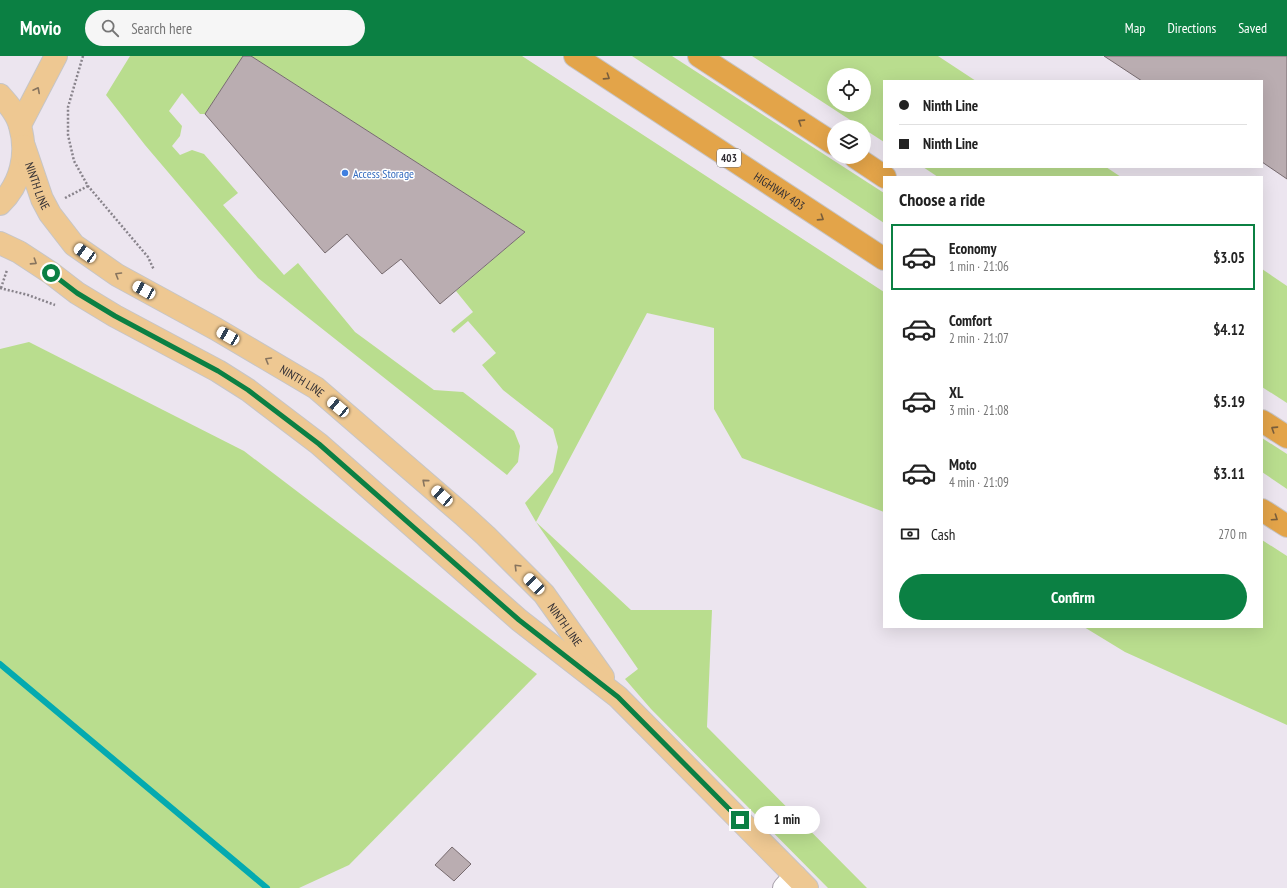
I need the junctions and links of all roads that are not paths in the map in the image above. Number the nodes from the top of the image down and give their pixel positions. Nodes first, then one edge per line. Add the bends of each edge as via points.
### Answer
1 (56, 56) edge
2 (575, 56) edge
3 (699, 56) edge
4 (0, 95) edge
5 (20, 125) junction
6 (827, 139) edge
7 (24, 146) junction
8 (866, 164) edge
9 (884, 176) edge
10 (0, 204) edge
11 (0, 243) edge
12 (883, 258) edge
13 (1263, 422) edge
14 (1287, 437) edge
15 (1263, 511) edge
16 (1287, 526) edge
17 (618, 697) junction
18 (795, 884) edge

5 -> 1 main road
2 -> 12 highway, HIGHWAY 403 / 403
6 -> 3 highway
4 - 5 main road via 10,106
5 - 7 main road
7 - 10 main road via 20,173 8,196
17 -> 7 main road, NINTH LINE via 544,594 458,510 316,388 117,275 74,245 42,199
8 - 9 highway
11 -> 17 main road, NINTH LINE via 19,252 109,312 248,390 319,444 519,620
14 -> 13 highway
15 -> 16 highway
17 - 18 main road, NINTH LINE

